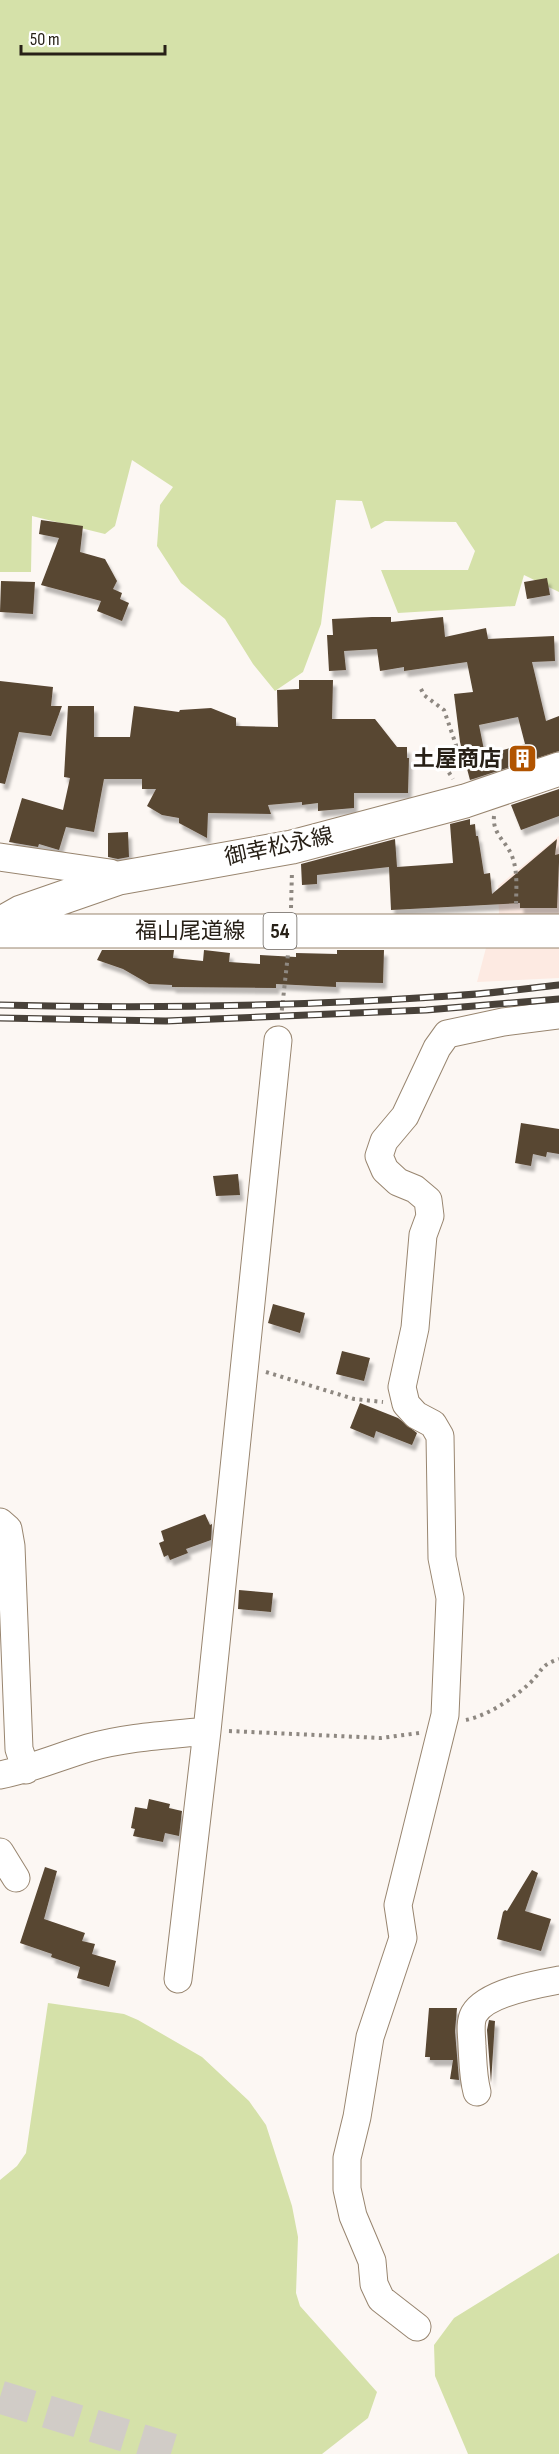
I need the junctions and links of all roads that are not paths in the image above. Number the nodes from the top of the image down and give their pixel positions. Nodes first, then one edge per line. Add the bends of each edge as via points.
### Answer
1 (559, 769) edge
2 (0, 857) edge
3 (119, 878) junction
4 (0, 924) edge
5 (0, 931) edge
6 (559, 931) edge
7 (559, 1015) edge
8 (278, 1040) road end
9 (0, 1522) edge
10 (207, 1731) junction
11 (13, 1773) edge
12 (0, 1852) edge
13 (16, 1878) dead end
14 (178, 1978) dead end
15 (559, 1980) edge
16 (477, 2092) dead end
17 (417, 2327) dead end

1 - 3 main road, 御幸松永線 via 465,801 292,847
2 - 3 street via 110,873
3 - 4 main road, 御幸松永線 via 21,912
5 - 6 main road, 福山尾道線 / 54
7 - 17 street via 447,1034 405,1116 384,1141 379,1156 385,1170 398,1182 428,1200 430,1216 423,1234 415,1328 402,1387 406,1404 433,1424 440,1436 442,1558 450,1598 444,1724 398,1905 403,1938 370,2037 347,2158 347,2189 381,2299
8 - 10 street
9 - 11 street via 8,1529 11,1546 19,1749
10 - 11 street via 137,1738 89,1748
10 - 14 street
12 - 13 street
15 - 16 street via 527,1986 485,2003 474,2013 473,2078

